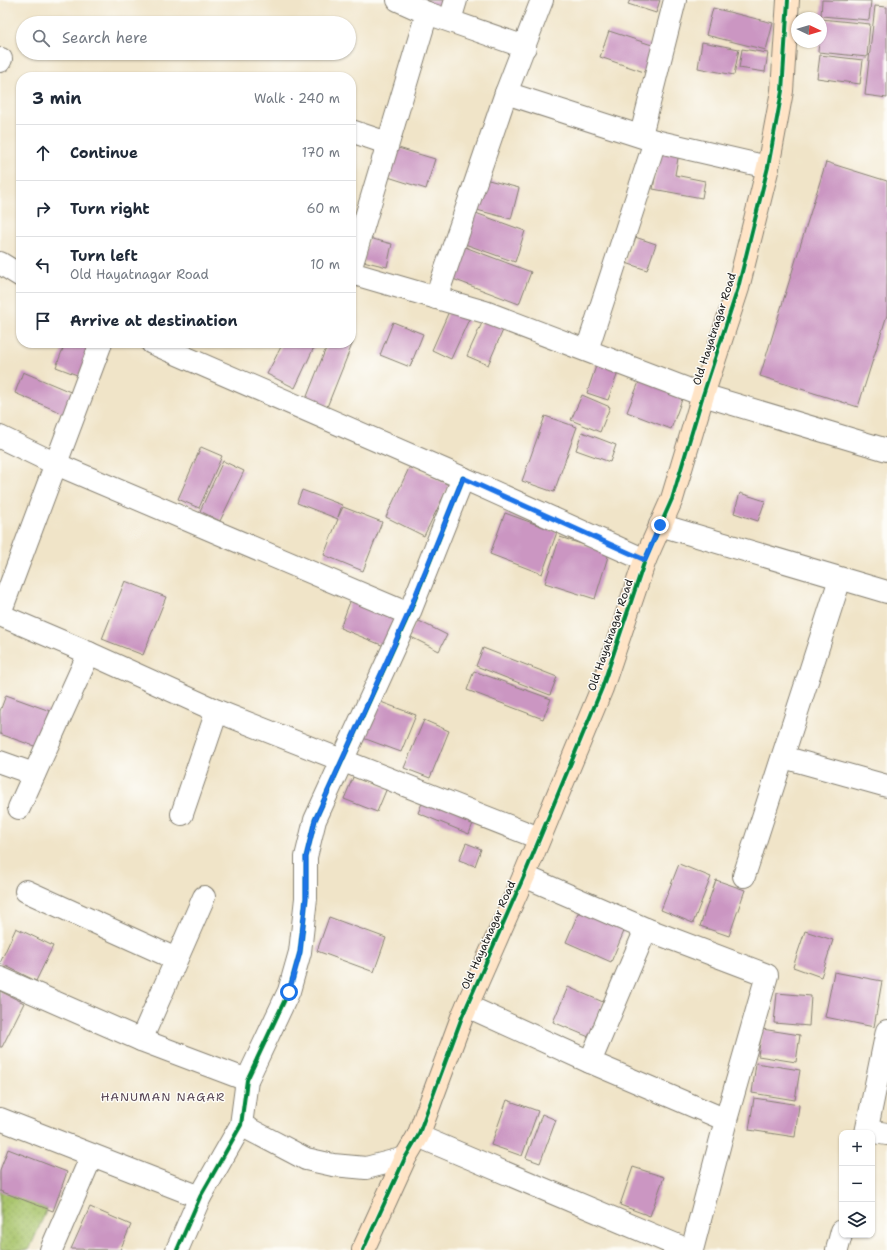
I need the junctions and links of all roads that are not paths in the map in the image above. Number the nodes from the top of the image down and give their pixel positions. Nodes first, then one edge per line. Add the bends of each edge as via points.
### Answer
1 (398, 0) edge
2 (542, 0) edge
3 (675, 0) edge
4 (788, 0) edge
5 (453, 10) edge
6 (427, 12) junction
7 (525, 47) junction
8 (506, 93) junction
9 (356, 133) edge
10 (648, 138) junction
11 (387, 143) junction
12 (768, 167) junction
13 (356, 250) edge
14 (0, 263) edge
15 (16, 273) edge
16 (356, 274) edge
17 (436, 298) junction
18 (99, 348) edge
19 (164, 348) edge
20 (587, 350) junction
21 (703, 395) junction
22 (0, 438) edge
23 (887, 450) edge
24 (56, 464) junction
25 (463, 478) junction
26 (660, 525) junction
27 (645, 560) junction
28 (840, 579) junction
29 (887, 592) edge
30 (0, 614) edge
31 (408, 614) junction
32 (89, 653) junction
33 (217, 711) junction
34 (783, 757) junction
35 (342, 760) junction
36 (0, 762) edge
37 (34, 774) junction
38 (887, 786) edge
39 (19, 808) dead end
40 (182, 814) dead end
41 (539, 838) junction
42 (524, 876) junction
43 (744, 876) dead end
44 (26, 891) dead end
45 (204, 897) dead end
46 (646, 929) junction
47 (176, 959) junction
48 (0, 978) edge
49 (467, 1006) junction
50 (887, 1032) edge
51 (141, 1040) junction
52 (590, 1062) junction
53 (247, 1080) junction
54 (0, 1119) edge
55 (726, 1120) junction
56 (241, 1125) junction
57 (874, 1130) edge
58 (418, 1136) junction
59 (92, 1155) junction
60 (405, 1158) junction
61 (200, 1197) junction
62 (840, 1238) edge
63 (51, 1250) edge
64 (177, 1250) edge
65 (363, 1250) edge
66 (688, 1250) edge
67 (692, 1250) edge
68 (837, 1250) edge

1 - 6 street
2 - 7 street
3 - 10 street
4 - 12 street, Old Hayatnagar Road via 782,91
5 - 6 street
5 - 7 street
6 - 11 street
7 - 8 street
8 - 10 street
8 - 17 street
9 - 11 street
10 - 12 street
10 - 20 street
11 - 13 street
12 - 21 street, Old Hayatnagar Road via 738,288
14 - 15 street
16 - 17 street
17 - 20 street via 485,312
18 - 24 street
19 - 25 street
20 - 21 street
21 - 23 street
21 - 26 street, Old Hayatnagar Road via 672,499
22 - 24 street
24 - 30 street
24 - 31 street
25 - 27 street
25 - 31 street
26 - 27 street, Old Hayatnagar Road
26 - 28 street
27 - 41 street, Old Hayatnagar Road via 602,688
28 - 29 street
28 - 34 street
30 - 32 street
31 - 35 street
32 - 33 street
32 - 37 street
33 - 35 street
33 - 40 street
34 - 38 street
34 - 43 street
35 - 41 street
35 - 53 street via 315,820 306,857 306,898 300,952 289,992
36 - 37 street
37 - 39 street
41 - 42 street, Old Hayatnagar Road
42 - 46 street
42 - 49 street, Old Hayatnagar Road
44 - 47 street
45 - 47 street
46 - 52 street
46 - 55 street via 767,975
47 - 51 street
48 - 51 street
49 - 52 street
49 - 58 street, Old Hayatnagar Road
50 - 57 street
51 - 53 street
52 - 55 street
53 - 56 street
54 - 59 street
55 - 67 street
56 - 60 street via 306,1159 333,1165 366,1168
56 - 61 street
58 - 60 street, Old Hayatnagar Road
58 - 66 street
59 - 61 street
59 - 63 street
60 - 65 street, Old Hayatnagar Road
61 - 64 street
62 - 68 street

